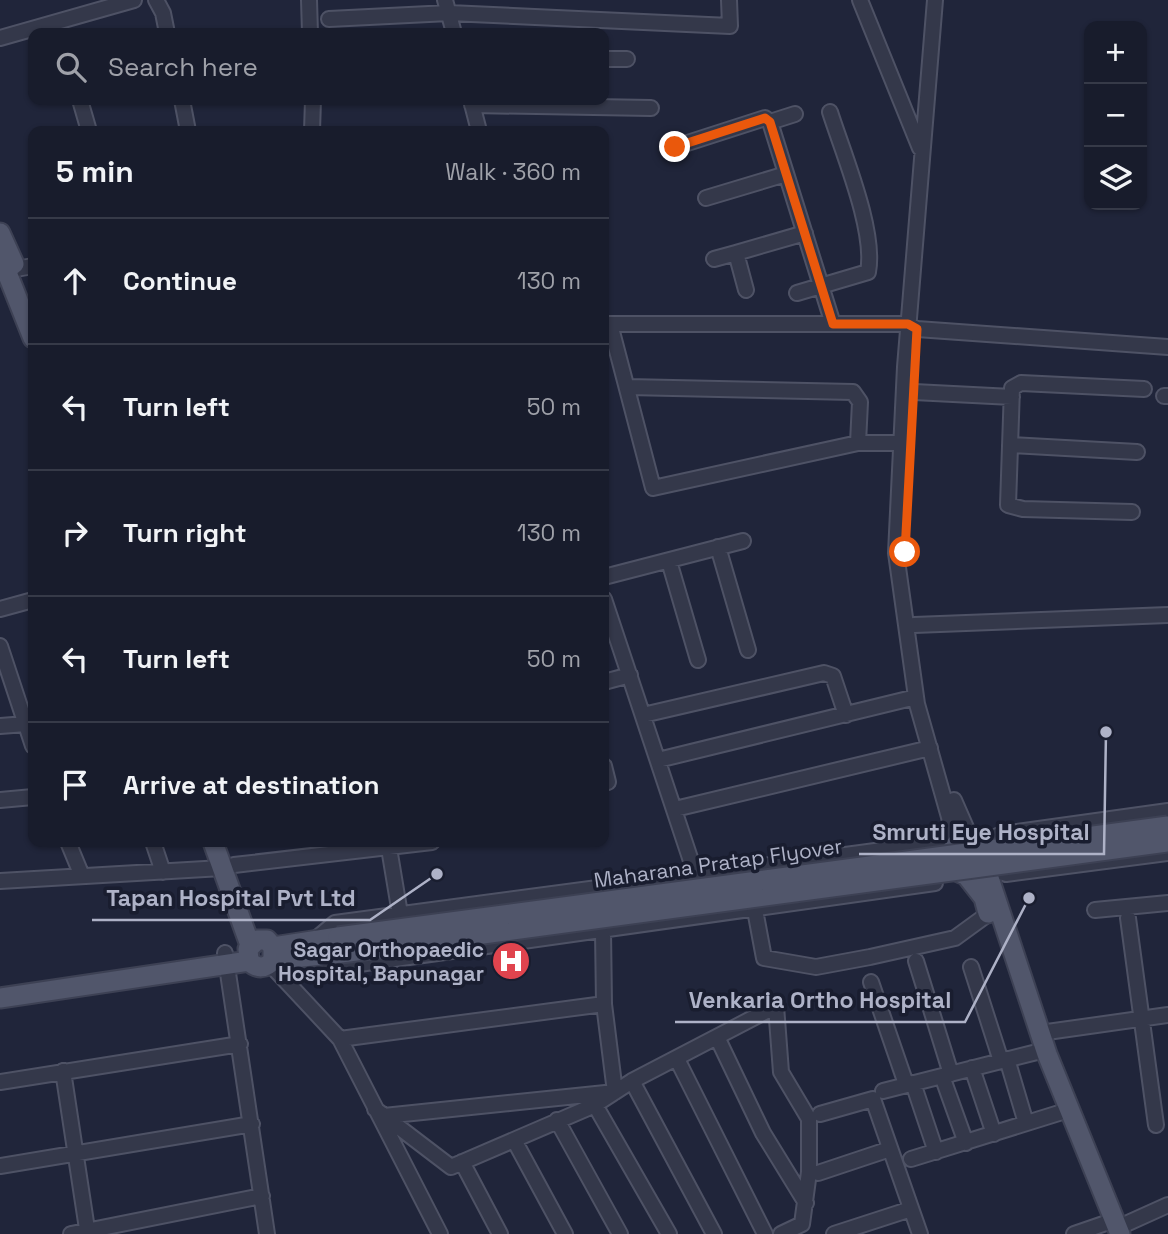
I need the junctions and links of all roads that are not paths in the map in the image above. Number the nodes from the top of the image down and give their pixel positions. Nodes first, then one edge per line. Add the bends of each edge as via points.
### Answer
1 (134, 0) edge
2 (158, 0) edge
3 (309, 0) edge
4 (729, 0) edge
5 (860, 0) edge
6 (935, 0) edge
7 (944, 0) edge
8 (447, 7) edge
9 (329, 19) dead end
10 (59, 28) edge
11 (166, 28) edge
12 (310, 28) edge
13 (453, 28) edge
14 (28, 33) edge
15 (0, 38) edge
16 (609, 59) edge
17 (627, 59) dead end
18 (81, 105) edge
19 (183, 105) edge
20 (313, 105) edge
21 (473, 105) edge
22 (568, 105) edge
23 (650, 108) dead end
24 (830, 112) dead end
25 (795, 114) dead end
26 (770, 122) junction
27 (88, 126) edge
28 (187, 126) edge
29 (312, 126) edge
30 (478, 126) edge
31 (675, 147) dead end
32 (921, 151) junction
33 (786, 174) junction
34 (706, 198) dead end
35 (0, 233) edge
36 (805, 233) junction
37 (736, 253) junction
38 (0, 255) edge
39 (714, 259) dead end
40 (25, 268) edge
41 (820, 286) junction
42 (746, 290) dead end
43 (797, 293) dead end
44 (609, 324) edge
45 (833, 324) junction
46 (28, 325) edge
47 (913, 326) junction
48 (609, 330) edge
49 (1168, 347) edge
50 (628, 387) junction
51 (1144, 389) dead end
52 (914, 392) junction
53 (1012, 397) junction
54 (858, 443) junction
55 (902, 443) junction
56 (1010, 445) junction
57 (1137, 452) dead end
58 (1132, 512) dead end
59 (743, 541) dead end
60 (718, 547) junction
61 (669, 561) junction
62 (609, 576) edge
63 (28, 601) edge
64 (0, 609) edge
65 (609, 614) edge
66 (1168, 615) edge
67 (914, 625) junction
68 (0, 646) edge
69 (748, 650) dead end
70 (698, 660) dead end
71 (630, 675) junction
72 (609, 680) edge
73 (916, 697) junction
74 (643, 715) junction
75 (846, 715) junction
76 (26, 724) junction
77 (0, 726) edge
78 (28, 730) edge
79 (930, 748) junction
80 (658, 760) junction
81 (28, 797) edge
82 (0, 800) edge
83 (675, 809) junction
84 (1168, 811) edge
85 (1168, 826) edge
86 (969, 843) junction
87 (70, 847) edge
88 (155, 847) edge
89 (216, 847) edge
90 (226, 847) edge
91 (373, 847) edge
92 (388, 847) edge
93 (1167, 854) edge
94 (985, 866) junction
95 (228, 867) junction
96 (163, 872) junction
97 (961, 873) junction
98 (82, 876) junction
99 (696, 876) junction
100 (0, 881) edge
101 (1168, 903) edge
102 (755, 910) junction
103 (1095, 910) dead end
104 (400, 914) junction
105 (988, 914) junction
106 (1128, 918) dead end
107 (603, 931) junction
108 (340, 945) junction
109 (316, 948) junction
110 (261, 952) junction
111 (226, 958) junction
112 (916, 961) dead end
113 (971, 967) dead end
114 (871, 982) dead end
115 (0, 988) edge
116 (0, 998) edge
117 (604, 1004) junction
118 (1168, 1015) edge
119 (1142, 1018) junction
120 (717, 1037) junction
121 (340, 1039) junction
122 (1038, 1042) junction
123 (240, 1044) junction
124 (677, 1059) junction
125 (1004, 1060) junction
126 (972, 1068) junction
127 (63, 1070) junction
128 (947, 1075) junction
129 (632, 1081) junction
130 (0, 1082) edge
131 (909, 1084) junction
132 (883, 1091) dead end
133 (615, 1092) junction
134 (595, 1105) junction
135 (379, 1113) junction
136 (1059, 1113) junction
137 (820, 1114) dead end
138 (557, 1120) junction
139 (252, 1124) junction
140 (1026, 1124) junction
141 (1156, 1125) dead end
142 (994, 1134) junction
143 (514, 1140) junction
144 (966, 1143) junction
145 (890, 1149) junction
146 (936, 1152) junction
147 (74, 1155) junction
148 (911, 1159) dead end
149 (462, 1162) junction
150 (0, 1166) edge
151 (818, 1173) dead end
152 (262, 1196) junction
153 (806, 1203) junction
154 (1168, 1205) edge
155 (911, 1209) junction
156 (87, 1229) junction
157 (1113, 1230) edge
158 (71, 1234) edge
159 (267, 1234) edge
160 (440, 1234) edge
161 (500, 1234) edge
162 (565, 1234) edge
163 (620, 1234) edge
164 (669, 1234) edge
165 (714, 1234) edge
166 (765, 1234) edge
167 (781, 1234) edge
168 (834, 1234) edge
169 (920, 1234) edge
170 (1074, 1234) edge

1 - 10 street
2 - 11 street
3 - 12 street
4 - 8 street via 730,26
5 - 32 street
6 - 32 street
7 - 47 street
8 - 9 street
8 - 13 street
14 - 15 street
16 - 17 street
18 - 27 street
19 - 28 street
20 - 29 street
21 - 30 street
22 - 23 street
24 - 41 street via 860,207 870,260 868,272
25 - 26 street
26 - 31 street via 765,118
26 - 33 street
32 - 47 street
33 - 34 street
33 - 36 street
35 - 40 main road
36 - 37 street
36 - 41 street
37 - 39 street
37 - 42 street
38 - 46 main road
41 - 43 street
41 - 45 street
44 - 45 street
45 - 47 street
47 - 49 street
47 - 52 street
47 - 55 street
48 - 50 street
50 - 54 street via 853,392 860,402
50 - 54 street via 653,488
51 - 53 street via 1021,383 1012,388
52 - 53 street
52 - 67 street via 905,552
53 - 56 street
54 - 55 street
55 - 73 street via 896,553
56 - 57 street
56 - 58 street via 1007,500 1012,508
59 - 60 street
60 - 61 street
60 - 69 street
61 - 62 street
61 - 70 street
63 - 64 street
65 - 71 street
66 - 67 street
67 - 86 street via 926,702
68 - 76 street
71 - 72 street
71 - 74 street
73 - 75 street
73 - 79 street
74 - 75 street via 824,673 834,676
74 - 80 street
75 - 80 street
76 - 77 street
76 - 78 street
79 - 83 street
79 - 86 street via 949,817
80 - 83 street
81 - 82 street
83 - 99 street
84 - 86 street via 1002,834
85 - 108 main road, Maharana Pratap Flyover, bridge
86 - 94 main road via 988,856
86 - 97 main road via 951,859
86 - 99 street via 935,843
87 - 98 street
88 - 96 street
89 - 95 main road
90 - 95 main road
91 - 95 street
92 - 104 street
93 - 94 street via 1006,874
93 - 108 main road, Maharana Pratap Flyover, bridge
94 - 97 main road via 977,874
94 - 122 main road
95 - 96 street
95 - 110 main road
96 - 98 street
97 - 102 street via 943,881
97 - 105 main road via 984,898
98 - 100 street
99 - 104 street
101 - 103 street
102 - 105 street via 764,958 816,967 955,938
102 - 107 street
104 - 109 street via 335,923
105 - 122 main road
106 - 119 street
107 - 109 street via 345,966
107 - 117 street
108 - 109 main road, Maharana Pratap Flyover
109 - 110 main road, Maharana Pratap Flyover
110 - 111 main road, Maharana Pratap Flyover
110 - 121 street
111 - 115 main road
111 - 116 main road
111 - 123 street
112 - 128 street
113 - 125 street
114 - 131 street
117 - 121 street
117 - 133 street
118 - 119 street
119 - 122 street
119 - 141 street
120 - 124 street
120 - 153 street via 763,1133
120 - 153 street via 776,1006 781,1072 809,1119
121 - 135 street
122 - 125 street
122 - 136 main road
122 - 157 main road
123 - 127 street
123 - 139 street
124 - 129 street
124 - 166 street
125 - 126 street
125 - 140 street
126 - 128 street
126 - 142 street
127 - 130 street
127 - 147 street
128 - 131 street
128 - 144 street
129 - 133 street
129 - 165 street
131 - 132 street
131 - 146 street
133 - 134 street
133 - 135 street
134 - 138 street
134 - 164 street
135 - 149 street via 451,1167
135 - 160 street
136 - 140 street
136 - 157 main road
137 - 145 street via 873,1099
138 - 143 street
138 - 163 street
139 - 147 street
139 - 152 street
140 - 142 street
142 - 144 street
143 - 149 street
143 - 162 street
144 - 146 street
145 - 151 street
145 - 155 street
146 - 148 street
147 - 150 street
147 - 156 street
149 - 161 street
152 - 156 street
152 - 159 street
153 - 167 street via 802,1224
154 - 157 street
155 - 168 street
155 - 169 street
156 - 158 street
157 - 170 street

